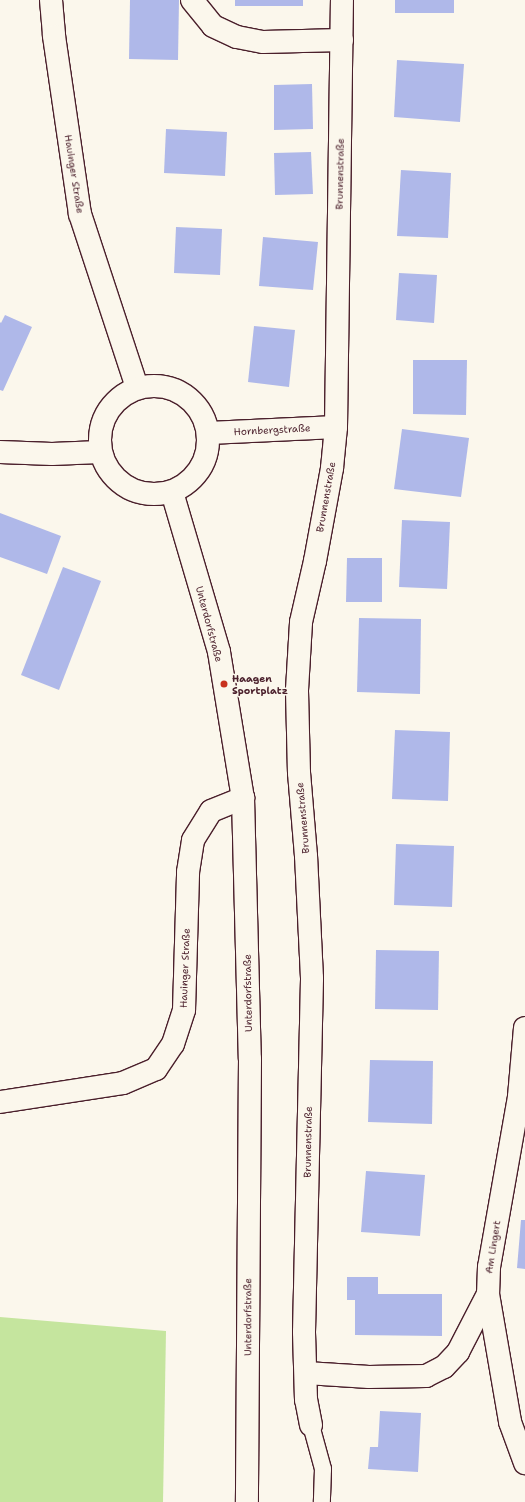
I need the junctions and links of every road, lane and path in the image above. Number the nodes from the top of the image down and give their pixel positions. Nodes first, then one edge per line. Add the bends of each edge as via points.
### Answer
1 (51, 0) edge
2 (192, 0) edge
3 (342, 0) edge
4 (342, 40) junction
5 (137, 388) junction
6 (336, 427) junction
7 (209, 433) junction
8 (0, 452) edge
9 (100, 452) junction
10 (172, 492) junction
11 (243, 798) junction
12 (525, 1028) edge
13 (0, 1102) edge
14 (488, 1294) junction
15 (306, 1374) junction
16 (311, 1425) joint
17 (525, 1463) edge
18 (247, 1502) edge
19 (322, 1502) edge

1 - 5 street, Hauinger Straße via 80,214
2 - 4 street via 213,26 237,37 263,42
3 - 4 street, Brunnenstraße
4 - 6 street, Brunnenstraße
5 - 7 street via 161,385 184,393 201,410
5 - 9 street via 114,402 101,425
6 - 7 street, Hornbergstraße
6 - 15 street, Brunnenstraße via 332,468 301,622 297,690 299,773 312,978 304,1332
7 - 10 street via 206,458 193,479
8 - 9 street
9 - 10 street via 110,473 127,488 149,495
10 - 11 street, Unterdorfstraße via 219,652
11 - 13 street, Hauinger Straße via 211,811 193,840 188,872 184,1010 173,1044 156,1069 123,1083
11 - 18 street, Unterdorfstraße via 250,1059
12 - 14 street, Am Lingert via 519,1097 489,1267
14 - 15 street via 458,1352 444,1367 426,1376 369,1378
14 - 17 street, Am Lingert via 510,1422
15 - 16 street via 306,1400
16 - 19 lane via 323,1469

